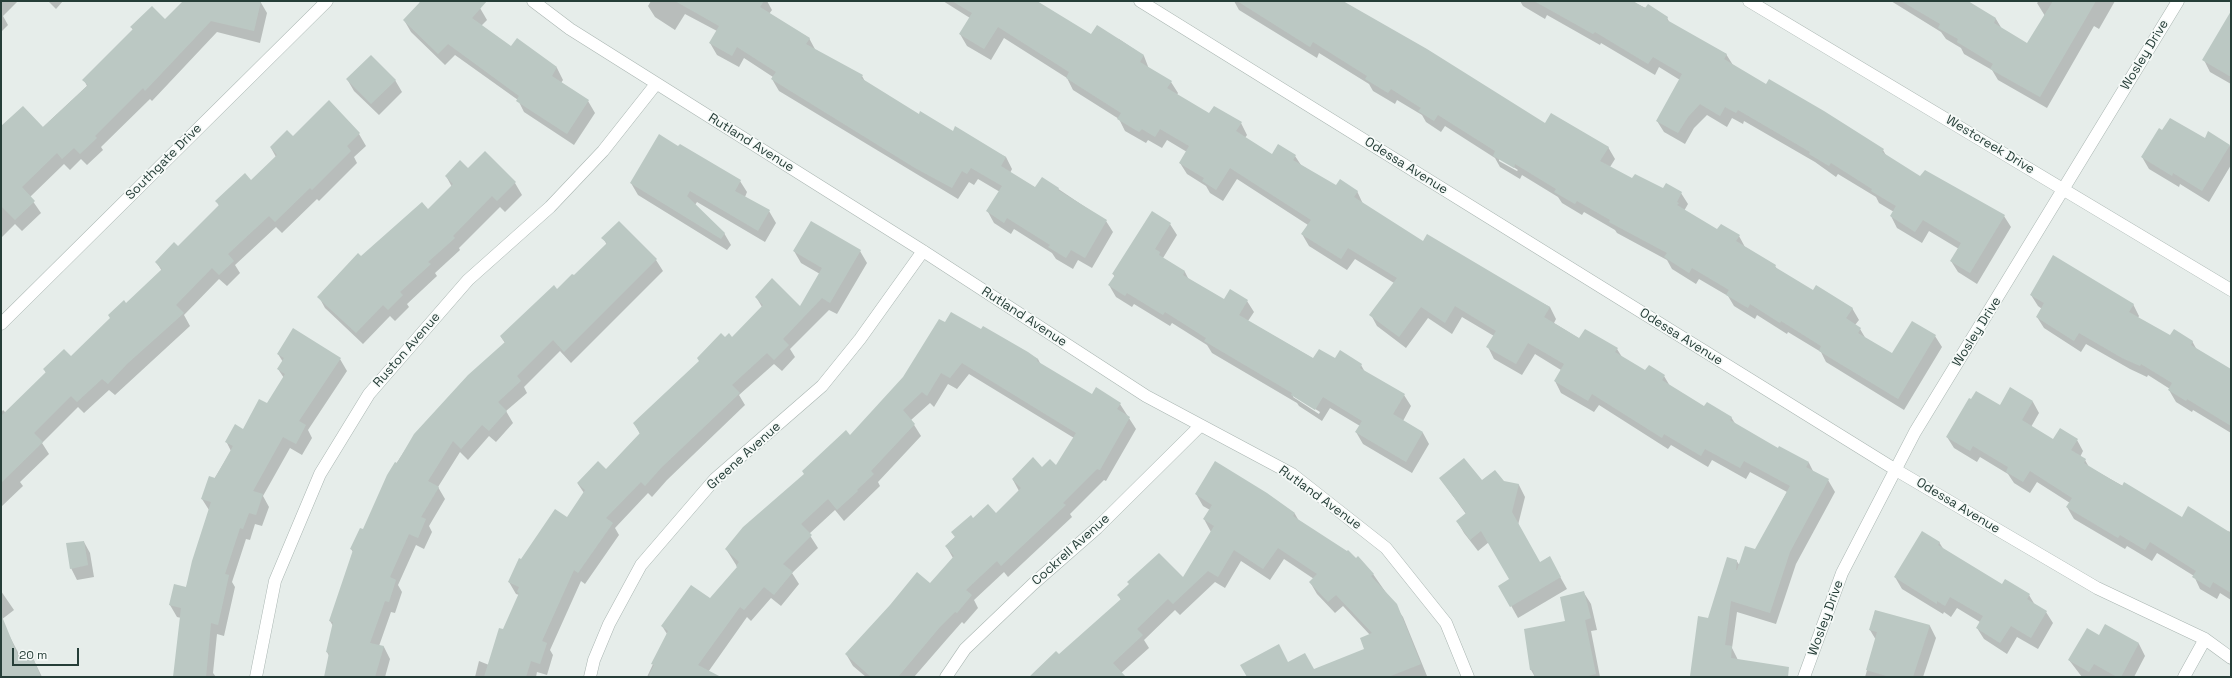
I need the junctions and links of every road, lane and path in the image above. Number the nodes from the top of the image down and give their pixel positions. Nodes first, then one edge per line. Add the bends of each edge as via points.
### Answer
1 (327, 1) edge
2 (533, 1) edge
3 (1140, 1) edge
4 (1749, 1) edge
5 (2178, 1) edge
6 (1765, 5) edge
7 (656, 84) junction
8 (2064, 189) junction
9 (923, 251) junction
10 (2231, 290) edge
11 (1, 324) edge
12 (1200, 426) junction
13 (1896, 470) junction
14 (2205, 639) junction
15 (2231, 658) edge
16 (256, 677) edge
17 (590, 677) edge
18 (946, 677) edge
19 (1468, 677) edge
20 (1804, 677) edge
21 (2184, 677) edge

1 - 11 street, Southgate Drive
2 - 7 street, Rutland Avenue via 570,29
3 - 13 street, Odessa Avenue
4 - 6 street, Westcreek Drive
5 - 8 street, Wosley Drive
6 - 8 street, Westcreek Drive
7 - 9 street, Rutland Avenue
7 - 16 street, Ruston Avenue via 603,151 550,207 468,280 369,394 320,474 275,581
8 - 10 street, Westcreek Drive
8 - 13 street, Wosley Drive via 1915,432
9 - 12 street, Rutland Avenue via 1146,396
9 - 17 street, Greene Avenue via 860,339 822,386 716,479 641,565 609,624
12 - 18 street, Cockrell Avenue via 1097,528 965,649
12 - 19 street, Rutland Avenue via 1292,474 1386,548 1446,623
13 - 14 street, Odessa Avenue via 2097,588
13 - 20 street, Wosley Drive via 1842,572
14 - 15 street, Odessa Avenue
14 - 21 street

